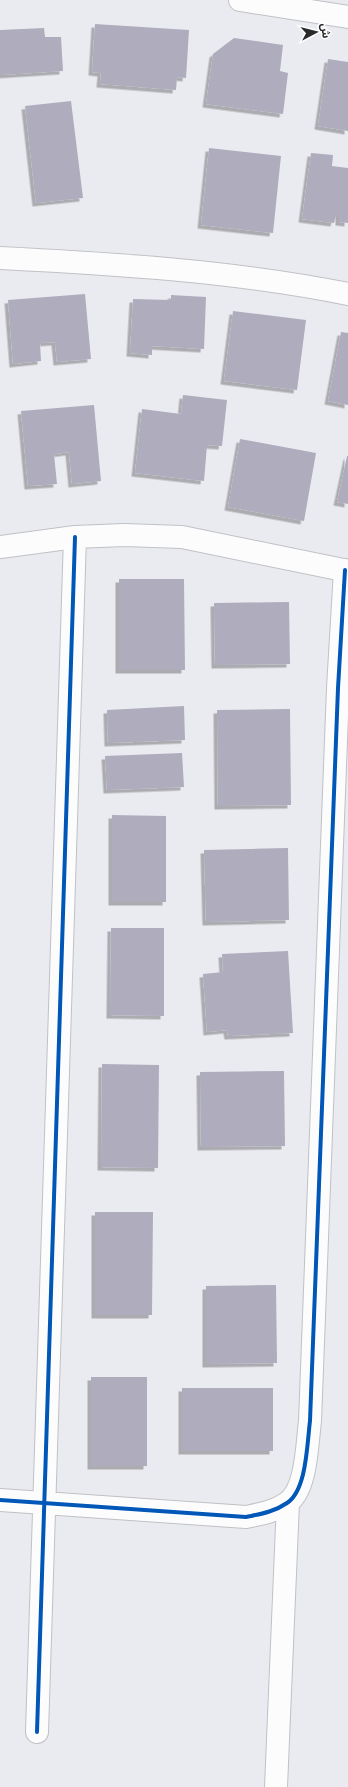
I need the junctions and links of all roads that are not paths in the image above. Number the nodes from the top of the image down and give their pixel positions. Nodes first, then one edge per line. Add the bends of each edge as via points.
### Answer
1 (240, 0) edge
2 (348, 17) edge
3 (0, 258) edge
4 (348, 294) edge
5 (75, 538) junction
6 (0, 547) edge
7 (347, 570) edge
8 (0, 1500) edge
9 (44, 1502) junction
10 (288, 1502) junction
11 (37, 1732) dead end
12 (276, 1787) edge

1 - 2 street
3 - 4 street via 174,270 308,286
5 - 6 street
5 - 7 street via 124,535 182,537
5 - 9 street
7 - 10 street via 338,688 310,1421 300,1485
8 - 9 street
9 - 10 street via 246,1517 271,1512
9 - 11 street
10 - 12 street

